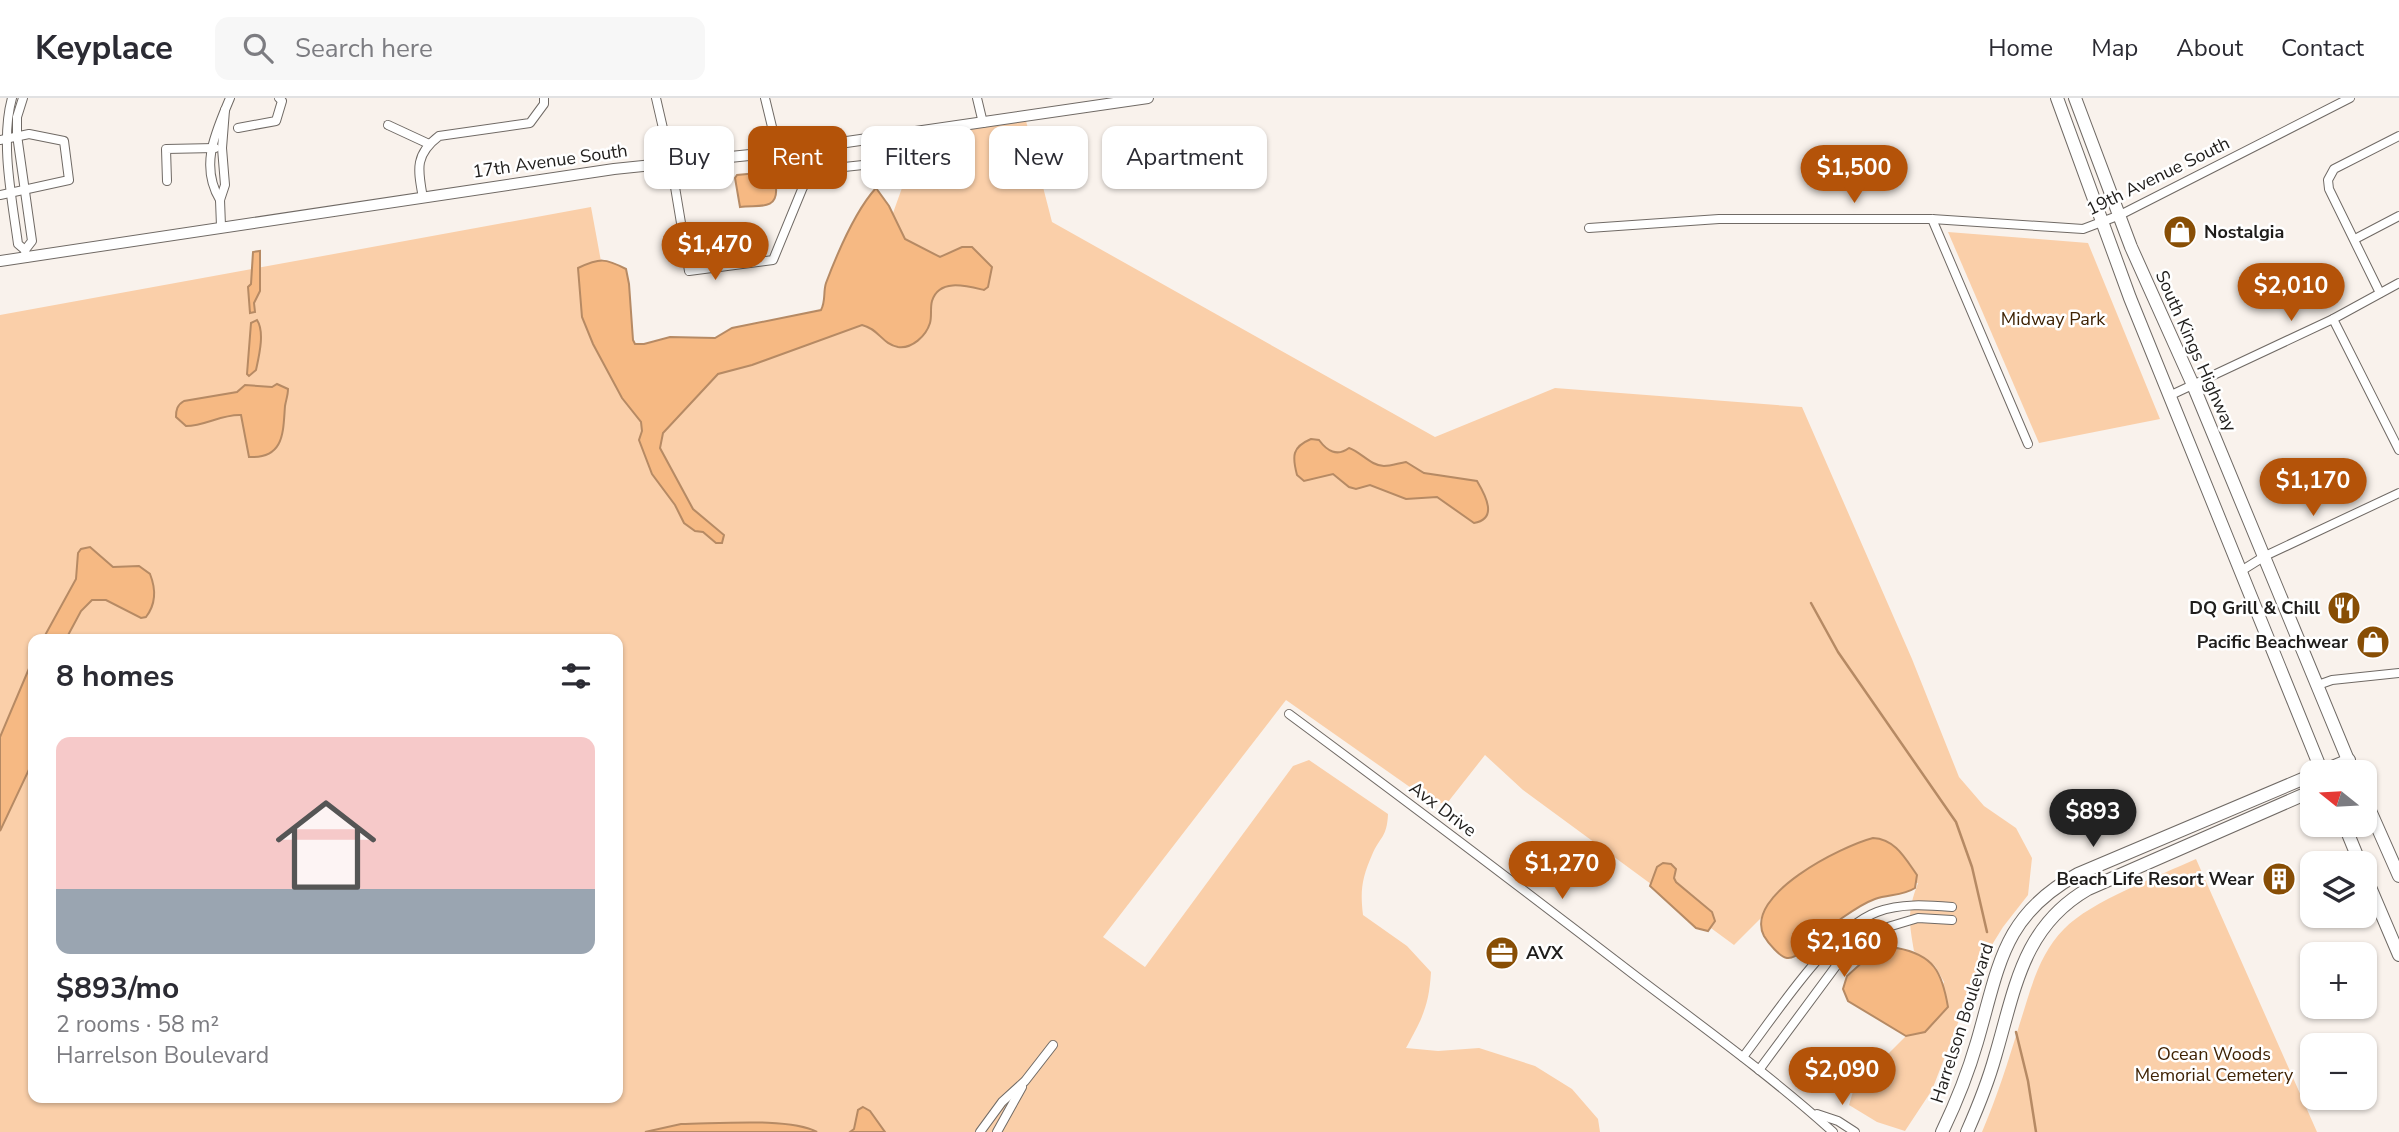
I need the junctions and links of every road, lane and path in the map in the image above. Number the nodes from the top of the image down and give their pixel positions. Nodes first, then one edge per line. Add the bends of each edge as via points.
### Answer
1 (12, 98) edge
2 (23, 98) edge
3 (230, 98) edge
4 (279, 98) edge
5 (544, 98) edge
6 (656, 98) edge
7 (765, 98) edge
8 (977, 98) edge
9 (1148, 98) edge
10 (2057, 98) edge
11 (2075, 98) edge
12 (2350, 98) edge
13 (225, 110) junction
14 (983, 123) junction
15 (388, 125) dead end
16 (662, 126) edge
17 (772, 126) edge
18 (237, 128) dead end
19 (17, 135) junction
20 (2399, 136) edge
21 (3, 140) edge
22 (847, 142) edge
23 (429, 144) junction
24 (211, 148) junction
25 (222, 148) junction
26 (644, 166) edge
27 (167, 181) dead end
28 (675, 189) edge
29 (802, 189) edge
30 (26, 191) junction
31 (12, 193) junction
32 (0, 195) edge
33 (423, 198) junction
34 (220, 201) junction
35 (2120, 215) junction
36 (2399, 216) edge
37 (1932, 219) junction
38 (2102, 221) junction
39 (221, 226) junction
40 (1589, 228) dead end
41 (2355, 239) junction
42 (25, 254) junction
43 (0, 261) edge
44 (2399, 283) edge
45 (2380, 293) junction
46 (2333, 319) junction
47 (2193, 385) junction
48 (2169, 396) junction
49 (2028, 444) dead end
50 (2399, 450) edge
51 (2399, 493) edge
52 (2265, 556) junction
53 (2241, 571) junction
54 (2399, 674) edge
55 (2318, 685) junction
56 (1289, 715) dead end
57 (2316, 760) edge
58 (2347, 760) edge
59 (2300, 780) edge
60 (2300, 795) edge
61 (2377, 826) edge
62 (2399, 876) edge
63 (2377, 903) edge
64 (1952, 907) dead end
65 (1952, 920) dead end
66 (2399, 955) edge
67 (1819, 958) junction
68 (1833, 969) junction
69 (1053, 1045) dead end
70 (1743, 1057) junction
71 (1759, 1070) junction
72 (1025, 1081) junction
73 (1814, 1113) junction
74 (981, 1132) edge
75 (997, 1132) edge
76 (1833, 1132) edge
77 (1855, 1132) edge
78 (1942, 1132) edge
79 (1967, 1132) edge

1 - 21 street
2 - 19 street
3 - 13 street
4 - 18 street via 276,121
5 - 23 street via 530,123 439,136
6 - 16 street
7 - 17 street
8 - 14 street
9 - 14 street, 17th Avenue South
10 - 38 main road
11 - 35 main road, South Kings Highway
12 - 35 street, 19th Avenue South
13 - 24 street
13 - 25 street
14 - 22 street, 17th Avenue South
15 - 23 street
19 - 21 street
19 - 30 street
19 - 30 street via 64,141 69,180
20 - 41 street via 2338,166 2329,176 2329,189
21 - 31 street
23 - 33 street via 421,155 419,171
24 - 25 street
24 - 27 street via 166,149
24 - 34 street via 212,187
25 - 34 street via 225,185
26 - 33 street, 17th Avenue South
28 - 29 street via 689,271 773,260
30 - 31 street
30 - 42 street via 32,241
31 - 32 street
31 - 42 street via 19,244
33 - 39 street, 17th Avenue South
34 - 39 street
35 - 38 street, 19th Avenue South
35 - 47 main road, South Kings Highway
36 - 41 street
37 - 38 street, 19th Avenue South via 2072,230
37 - 40 street, 19th Avenue South via 1720,219
37 - 49 street
38 - 48 main road
39 - 42 street, 17th Avenue South
41 - 45 street
42 - 43 street, 17th Avenue South
44 - 45 street
45 - 46 street
46 - 47 street
46 - 50 street
47 - 48 street
47 - 52 main road, South Kings Highway
48 - 53 main road
51 - 52 street
52 - 53 street
52 - 55 main road, South Kings Highway
53 - 57 main road
54 - 55 street
55 - 58 main road, South Kings Highway
56 - 70 street, Avx Drive
59 - 78 main road, Harrelson Boulevard via 2078,874 2035,905 2009,938 1998,963 1972,1057
60 - 79 main road via 2088,889 2059,910 2023,962
61 - 62 main road
63 - 66 main road
64 - 67 street via 1902,906 1876,912 1849,929
65 - 68 street via 1919,918 1871,932
67 - 68 street
67 - 70 street
68 - 71 street
69 - 72 street
70 - 71 street, Avx Drive
71 - 73 street, Avx Drive
72 - 74 street via 1002,1102
72 - 75 street
73 - 76 street, Avx Drive
73 - 77 street

